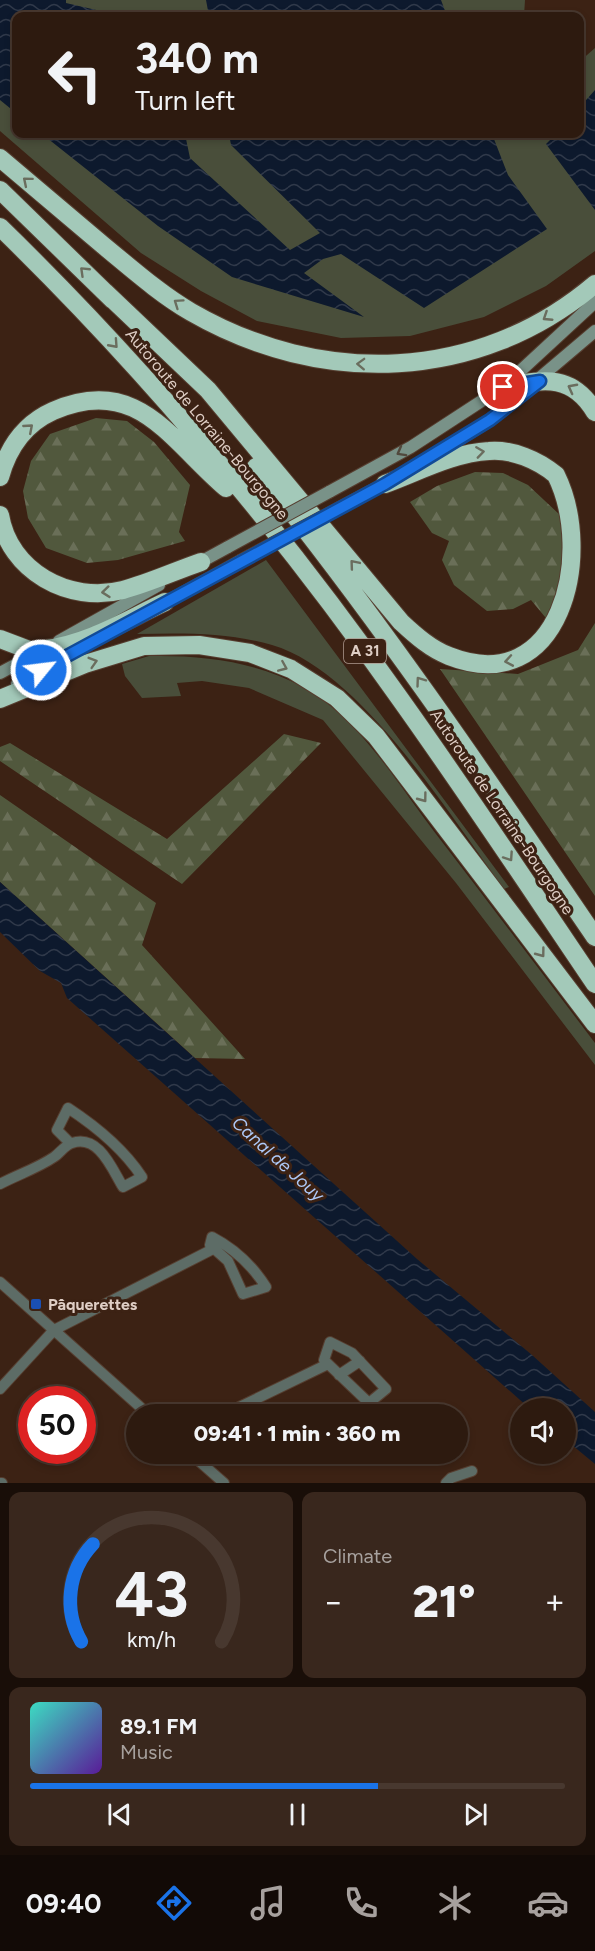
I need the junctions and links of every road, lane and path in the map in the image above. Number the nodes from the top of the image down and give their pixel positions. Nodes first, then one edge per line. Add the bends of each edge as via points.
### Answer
1 (0, 158) edge
2 (0, 190) edge
3 (0, 227) edge
4 (595, 284) edge
5 (105, 292) junction
6 (595, 302) edge
7 (595, 331) edge
8 (540, 381) junction
9 (503, 387) junction
10 (595, 412) edge
11 (0, 477) edge
12 (385, 484) junction
13 (248, 497) junction
14 (0, 515) edge
15 (589, 522) dead end
16 (201, 562) junction
17 (165, 602) junction
18 (580, 610) dead end
19 (0, 639) edge
20 (41, 651) junction
21 (0, 673) edge
22 (0, 693) edge
23 (0, 699) edge
24 (595, 938) edge
25 (595, 984) edge
26 (595, 1024) edge
27 (107, 1137) junction
28 (70, 1143) junction
29 (93, 1144) junction
30 (0, 1184) edge
31 (213, 1249) junction
32 (0, 1282) edge
33 (54, 1330) junction
34 (360, 1361) junction
35 (328, 1364) junction
36 (339, 1375) junction
37 (0, 1389) edge
38 (137, 1404) edge
39 (246, 1404) edge
40 (202, 1464) edge
41 (472, 1471) dead end
42 (224, 1483) edge
43 (446, 1483) edge

4 -> 1 highway via 542,321 508,338 460,353 388,364 308,358 265,347 189,311 141,277
5 -> 2 highway, Autoroute de Lorraine-Bourgogne / A 31
3 -> 13 highway, Autoroute de Lorraine-Bourgogne / A 31 via 83,310
18 -> 5 highway via 562,634 517,660 463,661 436,650 401,622 208,390
24 -> 5 highway, Autoroute de Lorraine-Bourgogne / A 31 via 422,684 321,547 223,425
6 - 9 main road
7 - 8 main road
8 - 9 highway
10 -> 8 highway via 580,392 567,384
8 - 12 main road via 490,420
9 -> 16 main road, bridge via 411,447
11 -> 13 highway via 14,444 33,423 70,404 111,401 148,414 225,487
12 -> 15 highway via 470,453 511,453 549,470 565,483
12 - 17 main road, bridge
13 -> 25 highway, Autoroute de Lorraine-Bourgogne / A 31 via 398,695
16 -> 14 highway via 122,590 73,590 28,568 7,539
16 - 20 main road
17 - 20 highway via 78,642
17 - 22 main road
19 - 20 highway
20 - 21 main road
23 -> 26 highway via 85,664 144,646 199,645 250,653 291,669 336,698 376,736
27 - 28 street via 68,1108 57,1131
27 - 29 street
27 - 29 street via 142,1177 123,1187 105,1155
28 - 29 street
28 - 30 street via 54,1158
31 - 31 street via 212,1237 231,1247 256,1270 266,1287 243,1294 228,1261
31 - 33 street
32 - 33 street
33 - 37 street
33 - 38 street
34 - 35 street via 330,1342 324,1360
34 - 36 street
34 - 36 street via 386,1389 369,1403
35 - 36 street
35 - 39 street
40 - 42 street
41 - 43 street

